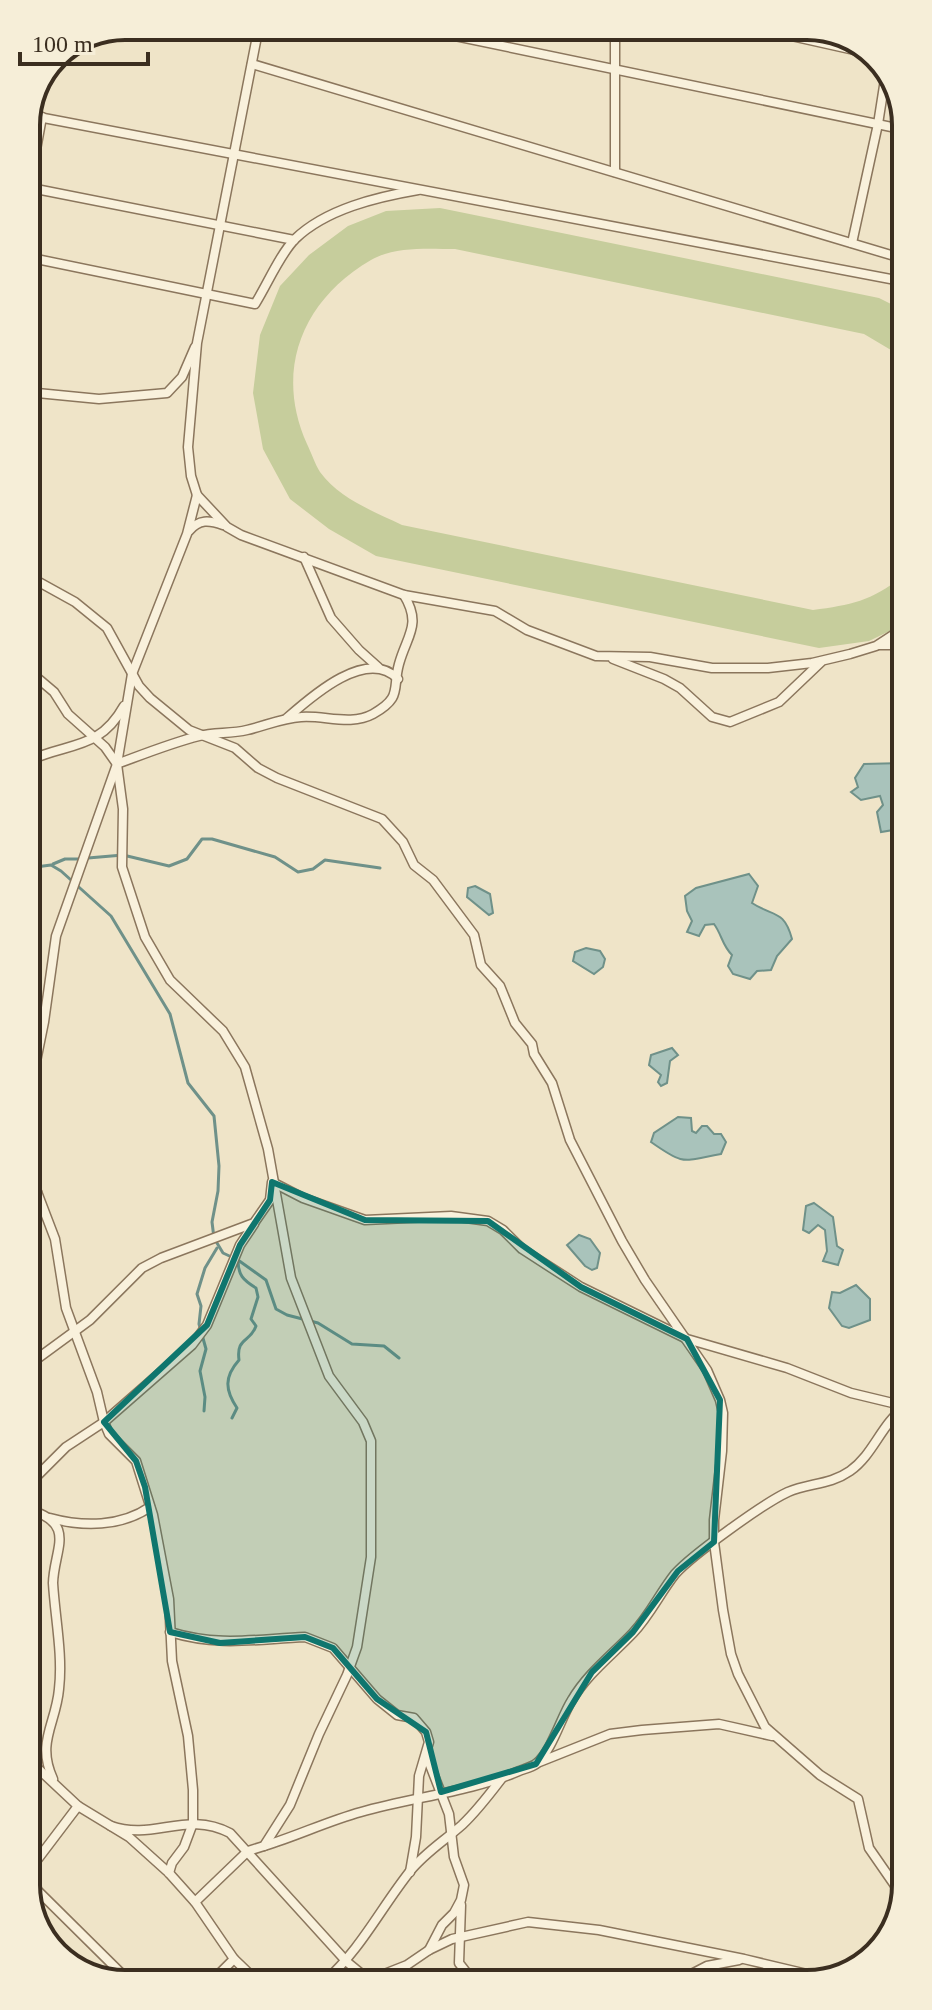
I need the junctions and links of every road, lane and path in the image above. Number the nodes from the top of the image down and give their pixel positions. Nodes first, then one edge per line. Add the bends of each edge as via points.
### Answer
1 (256, 40) edge
2 (473, 40) edge
3 (615, 40) edge
4 (810, 40) edge
5 (841, 47) edge
6 (252, 64) junction
7 (614, 70) junction
8 (883, 89) edge
9 (42, 117) joint
10 (878, 124) junction
11 (40, 127) edge
12 (892, 127) edge
13 (234, 152) junction
14 (615, 172) junction
15 (425, 189) junction
16 (40, 190) edge
17 (220, 225) junction
18 (294, 240) junction
19 (852, 243) junction
20 (892, 255) edge
21 (40, 260) edge
22 (892, 279) edge
23 (206, 294) junction
24 (197, 343) junction
25 (40, 393) edge
26 (197, 495) junction
27 (227, 527) junction
28 (187, 534) junction
29 (304, 557) junction
30 (40, 583) edge
31 (404, 595) junction
32 (892, 636) edge
33 (892, 645) edge
34 (876, 646) junction
35 (608, 657) junction
36 (822, 661) junction
37 (378, 667) junction
38 (132, 674) junction
39 (398, 679) junction
40 (40, 680) edge
41 (128, 700) junction
42 (287, 719) junction
43 (201, 736) junction
44 (95, 739) junction
45 (40, 757) edge
46 (117, 764) junction
47 (40, 1042) edge
48 (272, 1182) junction
49 (40, 1200) edge
50 (254, 1223) junction
51 (74, 1333) junction
52 (687, 1339) junction
53 (40, 1357) edge
54 (892, 1403) edge
55 (892, 1418) edge
56 (104, 1422) junction
57 (40, 1473) edge
58 (150, 1507) junction
59 (40, 1514) edge
60 (49, 1517) junction
61 (714, 1542) junction
62 (170, 1632) junction
63 (351, 1666) junction
64 (775, 1736) junction
65 (428, 1752) junction
66 (536, 1764) junction
67 (40, 1770) edge
68 (503, 1778) junction
69 (55, 1783) junction
70 (441, 1792) junction
71 (416, 1798) junction
72 (78, 1806) junction
73 (193, 1823) junction
74 (111, 1826) junction
75 (453, 1832) junction
76 (264, 1846) junction
77 (248, 1851) junction
78 (40, 1856) edge
79 (410, 1872) junction
80 (169, 1873) junction
81 (892, 1881) edge
82 (41, 1894) edge
83 (461, 1900) junction
84 (195, 1902) junction
85 (461, 1938) junction
86 (429, 1950) junction
87 (234, 1959) junction
88 (744, 1959) junction
89 (347, 1962) junction
90 (117, 1970) edge
91 (223, 1970) edge
92 (245, 1970) edge
93 (338, 1970) edge
94 (355, 1970) edge
95 (394, 1970) edge
96 (464, 1970) edge
97 (699, 1970) edge
98 (790, 1970) edge

1 - 6 street
2 - 7 street
3 - 7 street
4 - 5 street
6 - 13 street
6 - 14 street
7 - 10 street
7 - 14 street
8 - 10 street
9 - 11 street
9 - 13 street
10 - 12 street
10 - 19 street
13 - 15 street
13 - 17 street
14 - 19 street
15 - 18 street via 348,209
15 - 22 street
16 - 17 street
17 - 18 street
17 - 23 street
18 - 23 street via 255,304
19 - 20 street
21 - 23 street
23 - 24 street
24 - 25 street via 182,377 167,393 99,399
24 - 26 street via 188,447
26 - 27 street
26 - 28 street
27 - 28 street via 209,520 193,525
27 - 29 street
28 - 38 street
29 - 31 street
29 - 37 street via 331,618
30 - 38 street via 107,628
31 - 35 street via 495,611 563,645
31 - 39 street via 414,620
32 - 34 street
33 - 34 street
34 - 36 street
35 - 36 street via 746,669
35 - 36 street via 664,679 712,717 730,722 779,702
37 - 39 street
37 - 42 street via 332,684
38 - 41 street
38 - 43 street via 150,698
39 - 42 street via 394,696 369,716
40 - 44 street
41 - 44 street
41 - 46 street
42 - 43 street
43 - 46 street
43 - 52 street via 235,748 277,778 364,809 395,830 414,865 433,880 474,935 481,965 500,986 515,1023 552,1083 570,1140 622,1241
44 - 45 street
44 - 46 street
46 - 47 street via 56,936
46 - 48 street via 122,867 145,937 170,980 223,1031 240,1057 268,1149
48 - 50 street via 270,1200
48 - 52 street via 365,1220 451,1216 488,1221 581,1287
48 - 63 street via 291,1278 307,1320 329,1376 371,1441 371,1557
49 - 51 street via 55,1239
50 - 51 street via 142,1268
50 - 56 street via 207,1325 192,1345
51 - 53 street
51 - 56 street
52 - 54 street
52 - 61 street via 707,1370 723,1413
55 - 61 street via 852,1469 833,1481 783,1494
56 - 57 street via 66,1447
56 - 58 street via 136,1461
58 - 60 street via 127,1518 88,1525
58 - 62 street via 169,1599
59 - 60 street
60 - 69 street via 60,1535 53,1583 59,1688 44,1747
61 - 64 street via 731,1654 760,1720
61 - 66 street via 678,1571 652,1610 592,1672
62 - 63 street via 220,1643 305,1637 333,1648
62 - 73 street via 192,1769
63 - 65 street via 377,1699 397,1715 414,1718 426,1732
63 - 76 street via 290,1805
64 - 66 street via 719,1724 642,1730 610,1734
64 - 81 street via 858,1799 869,1848
65 - 70 street
65 - 71 street
66 - 68 street
67 - 69 street
68 - 70 street
68 - 75 street
69 - 72 street
70 - 71 street
70 - 75 street
71 - 76 street via 358,1812
71 - 79 street
72 - 74 street
72 - 78 street
73 - 74 street via 126,1832
73 - 77 street via 230,1833
73 - 80 street
74 - 80 street
75 - 79 street
75 - 83 street via 454,1857 464,1885
76 - 77 street
77 - 84 street
77 - 89 street
79 - 89 street
80 - 84 street
82 - 90 street
83 - 85 street
83 - 86 street
84 - 87 street
85 - 86 street
85 - 88 street via 543,1922
85 - 96 street via 459,1963
86 - 95 street
87 - 91 street
87 - 92 street
88 - 97 street
88 - 98 street
89 - 93 street
89 - 94 street

